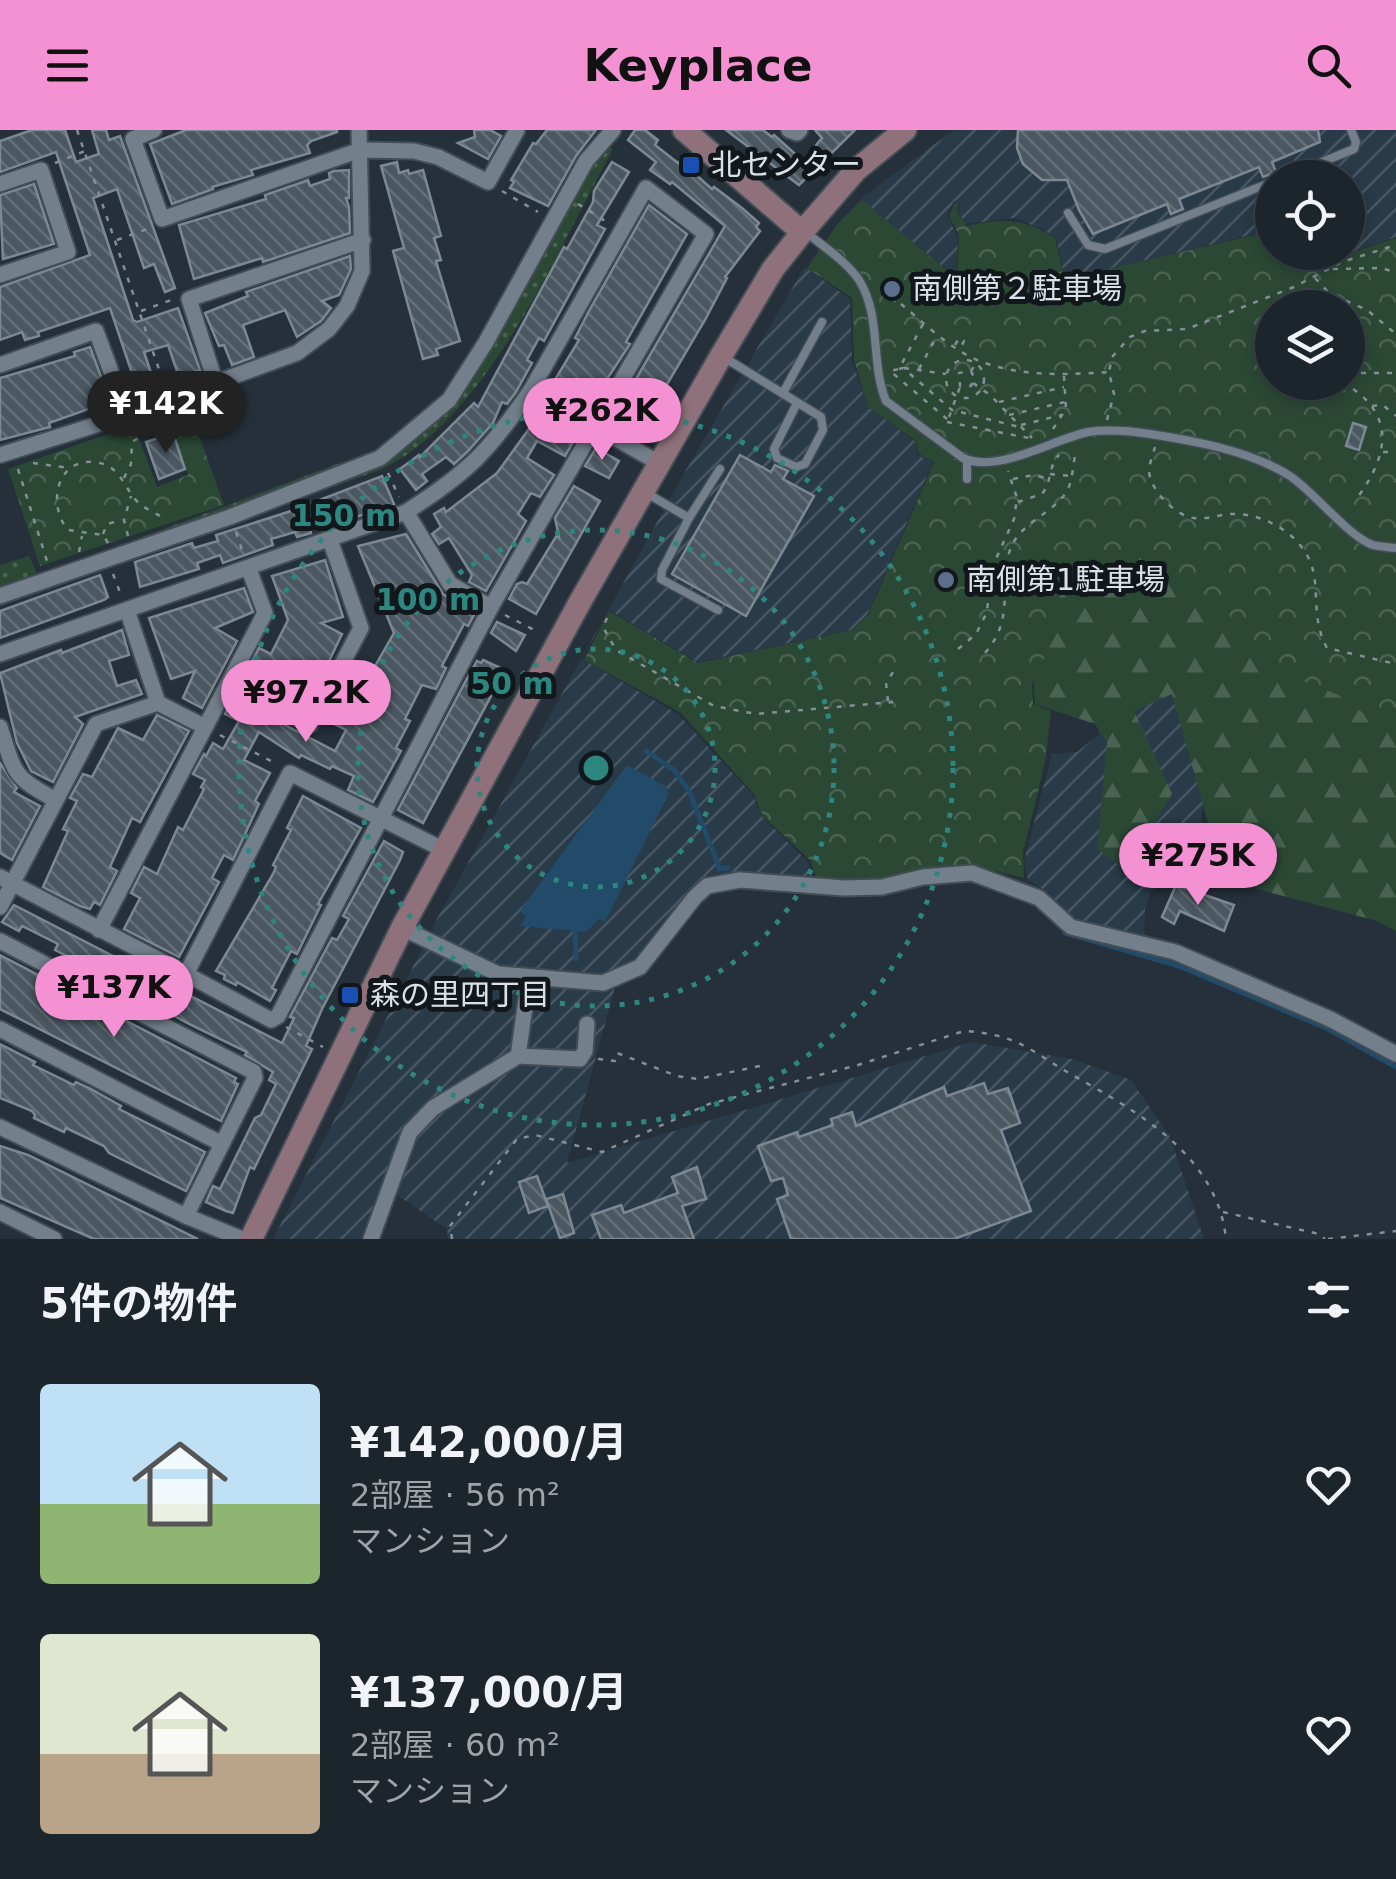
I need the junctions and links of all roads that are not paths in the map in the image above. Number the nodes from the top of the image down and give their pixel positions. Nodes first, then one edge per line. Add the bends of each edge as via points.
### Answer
1 (154, 130) edge
2 (360, 130) edge
3 (517, 130) edge
4 (684, 130) edge
5 (789, 130) edge
6 (800, 130) edge
7 (905, 130) edge
8 (1351, 130) edge
9 (611, 132) edge
10 (360, 150) junction
11 (1327, 160) edge
12 (0, 184) edge
13 (1255, 189) edge
14 (1068, 214) dead end
15 (803, 231) junction
16 (363, 240) junction
17 (0, 276) edge
18 (822, 322) dead end
19 (721, 356) junction
20 (0, 365) edge
21 (215, 381) junction
22 (531, 390) junction
23 (783, 393) junction
24 (797, 403) junction
25 (126, 414) junction
26 (594, 426) junction
27 (10, 452) edge
28 (967, 460) junction
29 (659, 463) junction
30 (720, 469) dead end
31 (967, 479) dead end
32 (643, 491) junction
33 (406, 512) junction
34 (690, 518) junction
35 (330, 540) junction
36 (1396, 548) edge
37 (249, 568) junction
38 (0, 596) edge
39 (491, 607) junction
40 (126, 610) junction
41 (718, 610) dead end
42 (0, 654) edge
43 (230, 683) junction
44 (158, 703) junction
45 (0, 727) edge
46 (205, 727) junction
47 (56, 800) junction
48 (380, 818) junction
49 (444, 850) junction
50 (6, 881) edge
51 (0, 907) edge
52 (402, 928) junction
53 (99, 930) junction
54 (0, 940) edge
55 (186, 974) junction
56 (529, 979) junction
57 (587, 1024) dead end
58 (0, 1030) edge
59 (1396, 1054) edge
60 (518, 1056) junction
61 (0, 1127) edge
62 (222, 1144) junction
63 (0, 1212) edge
64 (186, 1216) junction
65 (54, 1239) edge
66 (242, 1239) edge
67 (251, 1239) edge
68 (370, 1239) edge

1 - 10 street via 132,140 162,218
2 - 10 street
3 - 10 street via 488,182 438,157
4 - 15 street
5 - 6 street
7 - 15 street via 856,170
8 - 11 lane via 1354,149
9 - 38 street via 586,161 449,400 380,458
10 - 16 street
12 - 17 street via 41,170 68,252
13 - 14 lane via 1105,249 1088,245
15 - 19 street
15 - 28 lane via 864,289 886,401
16 - 21 street via 362,271 329,329 297,352
16 - 21 street via 188,298
18 - 23 lane
19 - 23 lane
19 - 29 street
20 - 25 street via 96,331
21 - 25 street
22 - 26 street
22 - 26 street via 646,188 706,234
22 - 33 street via 473,465
23 - 24 lane
24 - 24 lane via 824,425 805,464 796,467 774,449
25 - 27 street
26 - 29 street
26 - 39 street
28 - 31 lane
28 - 36 lane via 992,463 1035,444 1102,431 1206,446 1270,466 1370,544
29 - 32 street
30 - 34 lane
32 - 34 lane
32 - 49 street
33 - 35 street
33 - 39 street via 450,584
34 - 41 lane via 661,579
35 - 37 street
35 - 43 street via 361,628 310,725
37 - 40 street
37 - 43 street via 265,613
39 - 48 street
40 - 42 street
40 - 44 street
43 - 46 street
44 - 46 street
44 - 47 street via 96,724
45 - 47 street via 15,773
46 - 53 street
47 - 50 street
48 - 49 street
48 - 55 street via 290,773
48 - 55 street via 278,1016 271,1020
49 - 52 street
50 - 51 street
50 - 53 street
52 - 56 street via 486,970
52 - 67 street
53 - 55 street
54 - 62 street via 254,1072
56 - 59 street via 603,983 640,968 707,886 740,880 882,887 972,873 1039,898 1071,927 1174,952
56 - 60 street
57 - 60 street via 582,1056
58 - 62 street
60 - 68 street via 433,1108 410,1132
61 - 64 street
62 - 64 street
63 - 65 street
64 - 66 street

